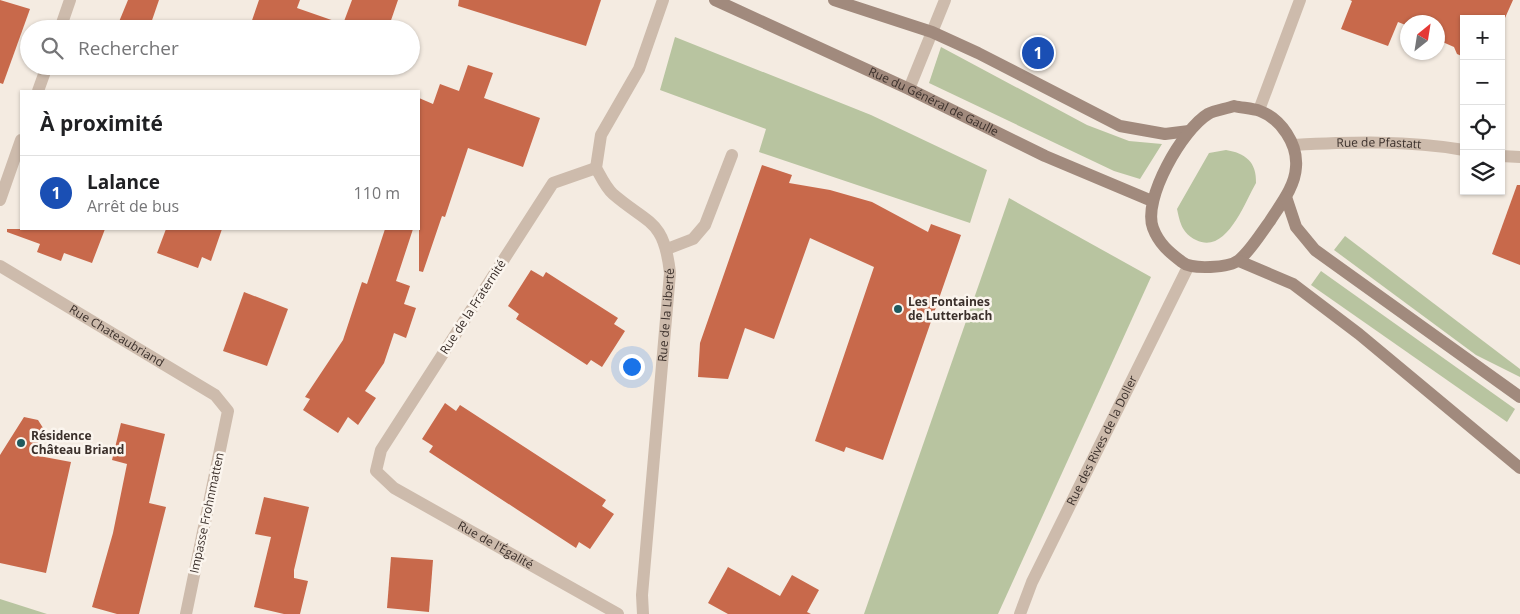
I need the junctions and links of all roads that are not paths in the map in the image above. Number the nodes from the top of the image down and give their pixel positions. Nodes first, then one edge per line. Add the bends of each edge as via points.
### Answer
1 (70, 0) edge
2 (663, 0) edge
3 (715, 0) edge
4 (834, 0) edge
5 (945, 0) edge
6 (1300, 0) edge
7 (63, 20) edge
8 (932, 32) junction
9 (44, 75) edge
10 (909, 89) junction
11 (38, 90) edge
12 (1259, 110) junction
13 (1189, 131) junction
14 (20, 143) edge
15 (1294, 145) junction
16 (1460, 149) edge
17 (732, 155) dead end
18 (1505, 156) edge
19 (1520, 157) edge
20 (596, 168) junction
21 (1286, 196) junction
22 (0, 200) edge
23 (1152, 201) junction
24 (667, 249) junction
25 (1239, 261) junction
26 (0, 266) edge
27 (1188, 267) junction
28 (1520, 397) edge
29 (228, 412) joint
30 (1520, 468) edge
31 (376, 471) joint
32 (186, 614) edge
33 (618, 614) edge
34 (643, 614) edge
35 (1020, 614) edge

1 - 7 street
2 - 20 street via 639,69 601,134
3 - 10 main road, Rue du Général de Gaulle
4 - 8 main road
5 - 8 street
6 - 12 street
8 - 10 street
8 - 13 main road via 978,52 1120,126 1165,134
9 - 11 street
10 - 23 main road, Rue du Général de Gaulle via 1045,156
12 - 13 main road via 1234,106 1209,114
12 - 15 main road via 1277,122
13 - 23 main road via 1167,167
14 - 22 street
15 - 16 street, Rue de Pfastatt via 1395,142
15 - 21 main road via 1296,168
17 - 24 street via 705,225 693,239
18 - 19 street
20 - 24 street, Rue de la Liberté via 612,193 655,225
20 - 31 street, Rue de la Fraternité via 554,183 381,450
21 - 25 main road
21 - 28 main road via 1296,228 1315,250
23 - 27 main road via 1152,227 1162,247
24 - 34 street, Rue de la Liberté via 670,273 645,555
25 - 27 main road via 1214,267
25 - 30 main road via 1292,284 1359,334
26 - 29 street, Rue Chateaubriand via 215,395
27 - 35 street, Rue des Rives de la Doller via 1032,582
29 - 32 street, Impasse Frohnmatten
31 - 33 street, Rue de l'Égalité via 394,488

